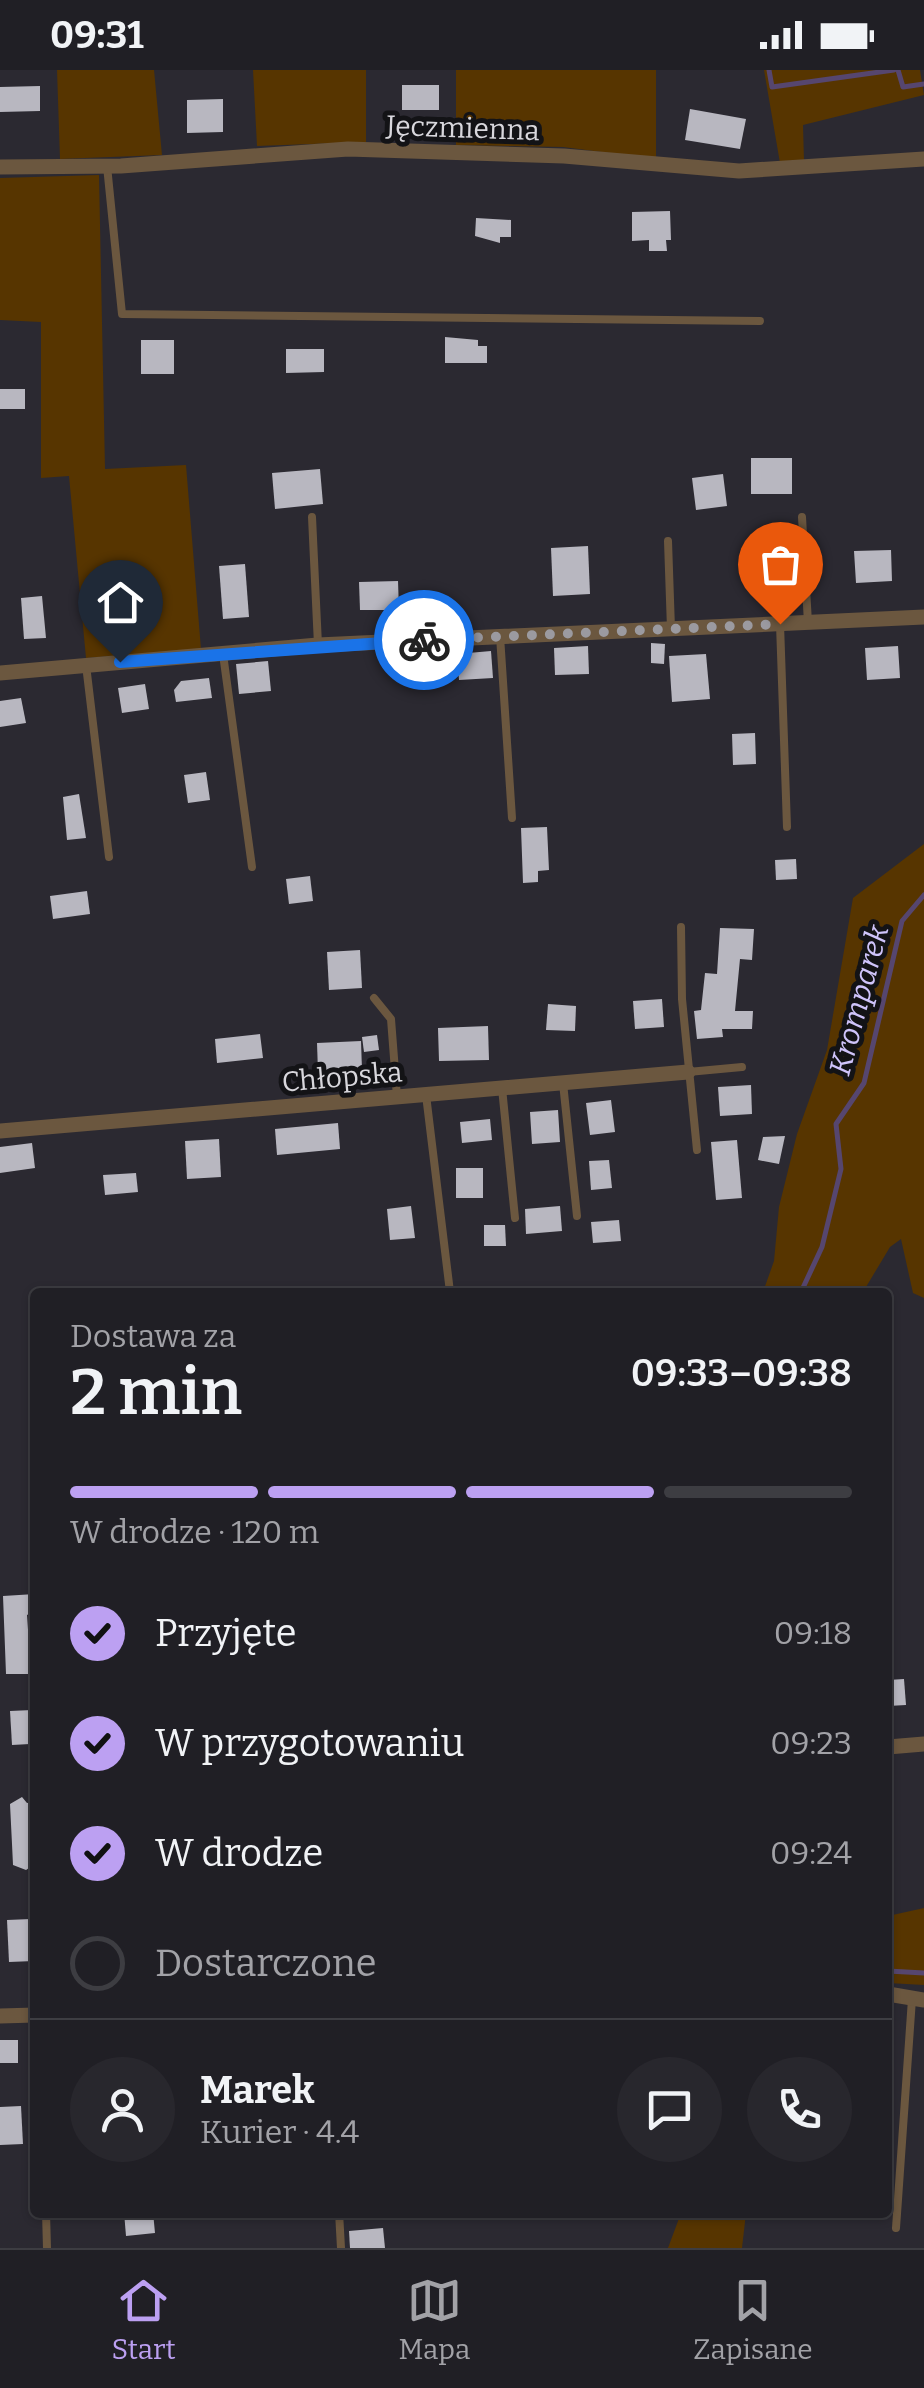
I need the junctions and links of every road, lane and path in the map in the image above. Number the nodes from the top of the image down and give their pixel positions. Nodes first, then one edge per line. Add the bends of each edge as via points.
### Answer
1 (924, 159) edge
2 (107, 166) junction
3 (0, 167) edge
4 (760, 321) dead end
5 (802, 516) dead end
6 (312, 518) dead end
7 (668, 541) dead end
8 (924, 617) edge
9 (808, 622) junction
10 (780, 624) junction
11 (671, 629) junction
12 (500, 636) junction
13 (318, 644) junction
14 (223, 654) junction
15 (86, 666) junction
16 (0, 673) edge
17 (512, 818) dead end
18 (786, 827) dead end
19 (109, 857) dead end
20 (252, 867) dead end
21 (681, 927) dead end
22 (374, 998) dead end
23 (742, 1067) dead end
24 (688, 1072) junction
25 (563, 1083) junction
26 (502, 1088) junction
27 (426, 1095) junction
28 (398, 1097) junction
29 (0, 1131) edge
30 (697, 1150) dead end
31 (577, 1216) dead end
32 (515, 1218) dead end
33 (450, 1288) edge
34 (924, 1744) edge
35 (892, 1746) edge
36 (892, 1995) edge
37 (918, 1999) edge
38 (30, 2015) edge
39 (0, 2016) edge
40 (46, 2218) edge
41 (339, 2218) edge
42 (896, 2228) dead end
43 (48, 2248) edge
44 (341, 2248) edge

1 - 2 street, Jęczmienna via 739,171 564,156 348,149
2 - 3 street, Jęczmienna
2 - 4 lane via 122,314
5 - 9 lane
6 - 13 lane
7 - 11 lane
8 - 9 street
9 - 10 street
10 - 11 street
10 - 18 lane
11 - 12 street
12 - 13 street
12 - 17 lane
13 - 14 street
14 - 15 street
14 - 20 lane
15 - 16 street
15 - 19 lane
21 - 24 lane
22 - 28 lane via 391,1019
23 - 24 lane
24 - 25 street, Chłopska
24 - 30 lane
25 - 26 street, Chłopska
25 - 31 lane
26 - 27 street, Chłopska
26 - 32 lane
27 - 28 street, Chłopska
27 - 33 lane
28 - 29 street, Chłopska
34 - 35 street
36 - 37 street
37 - 42 lane
38 - 39 street
40 - 43 lane
41 - 44 lane

